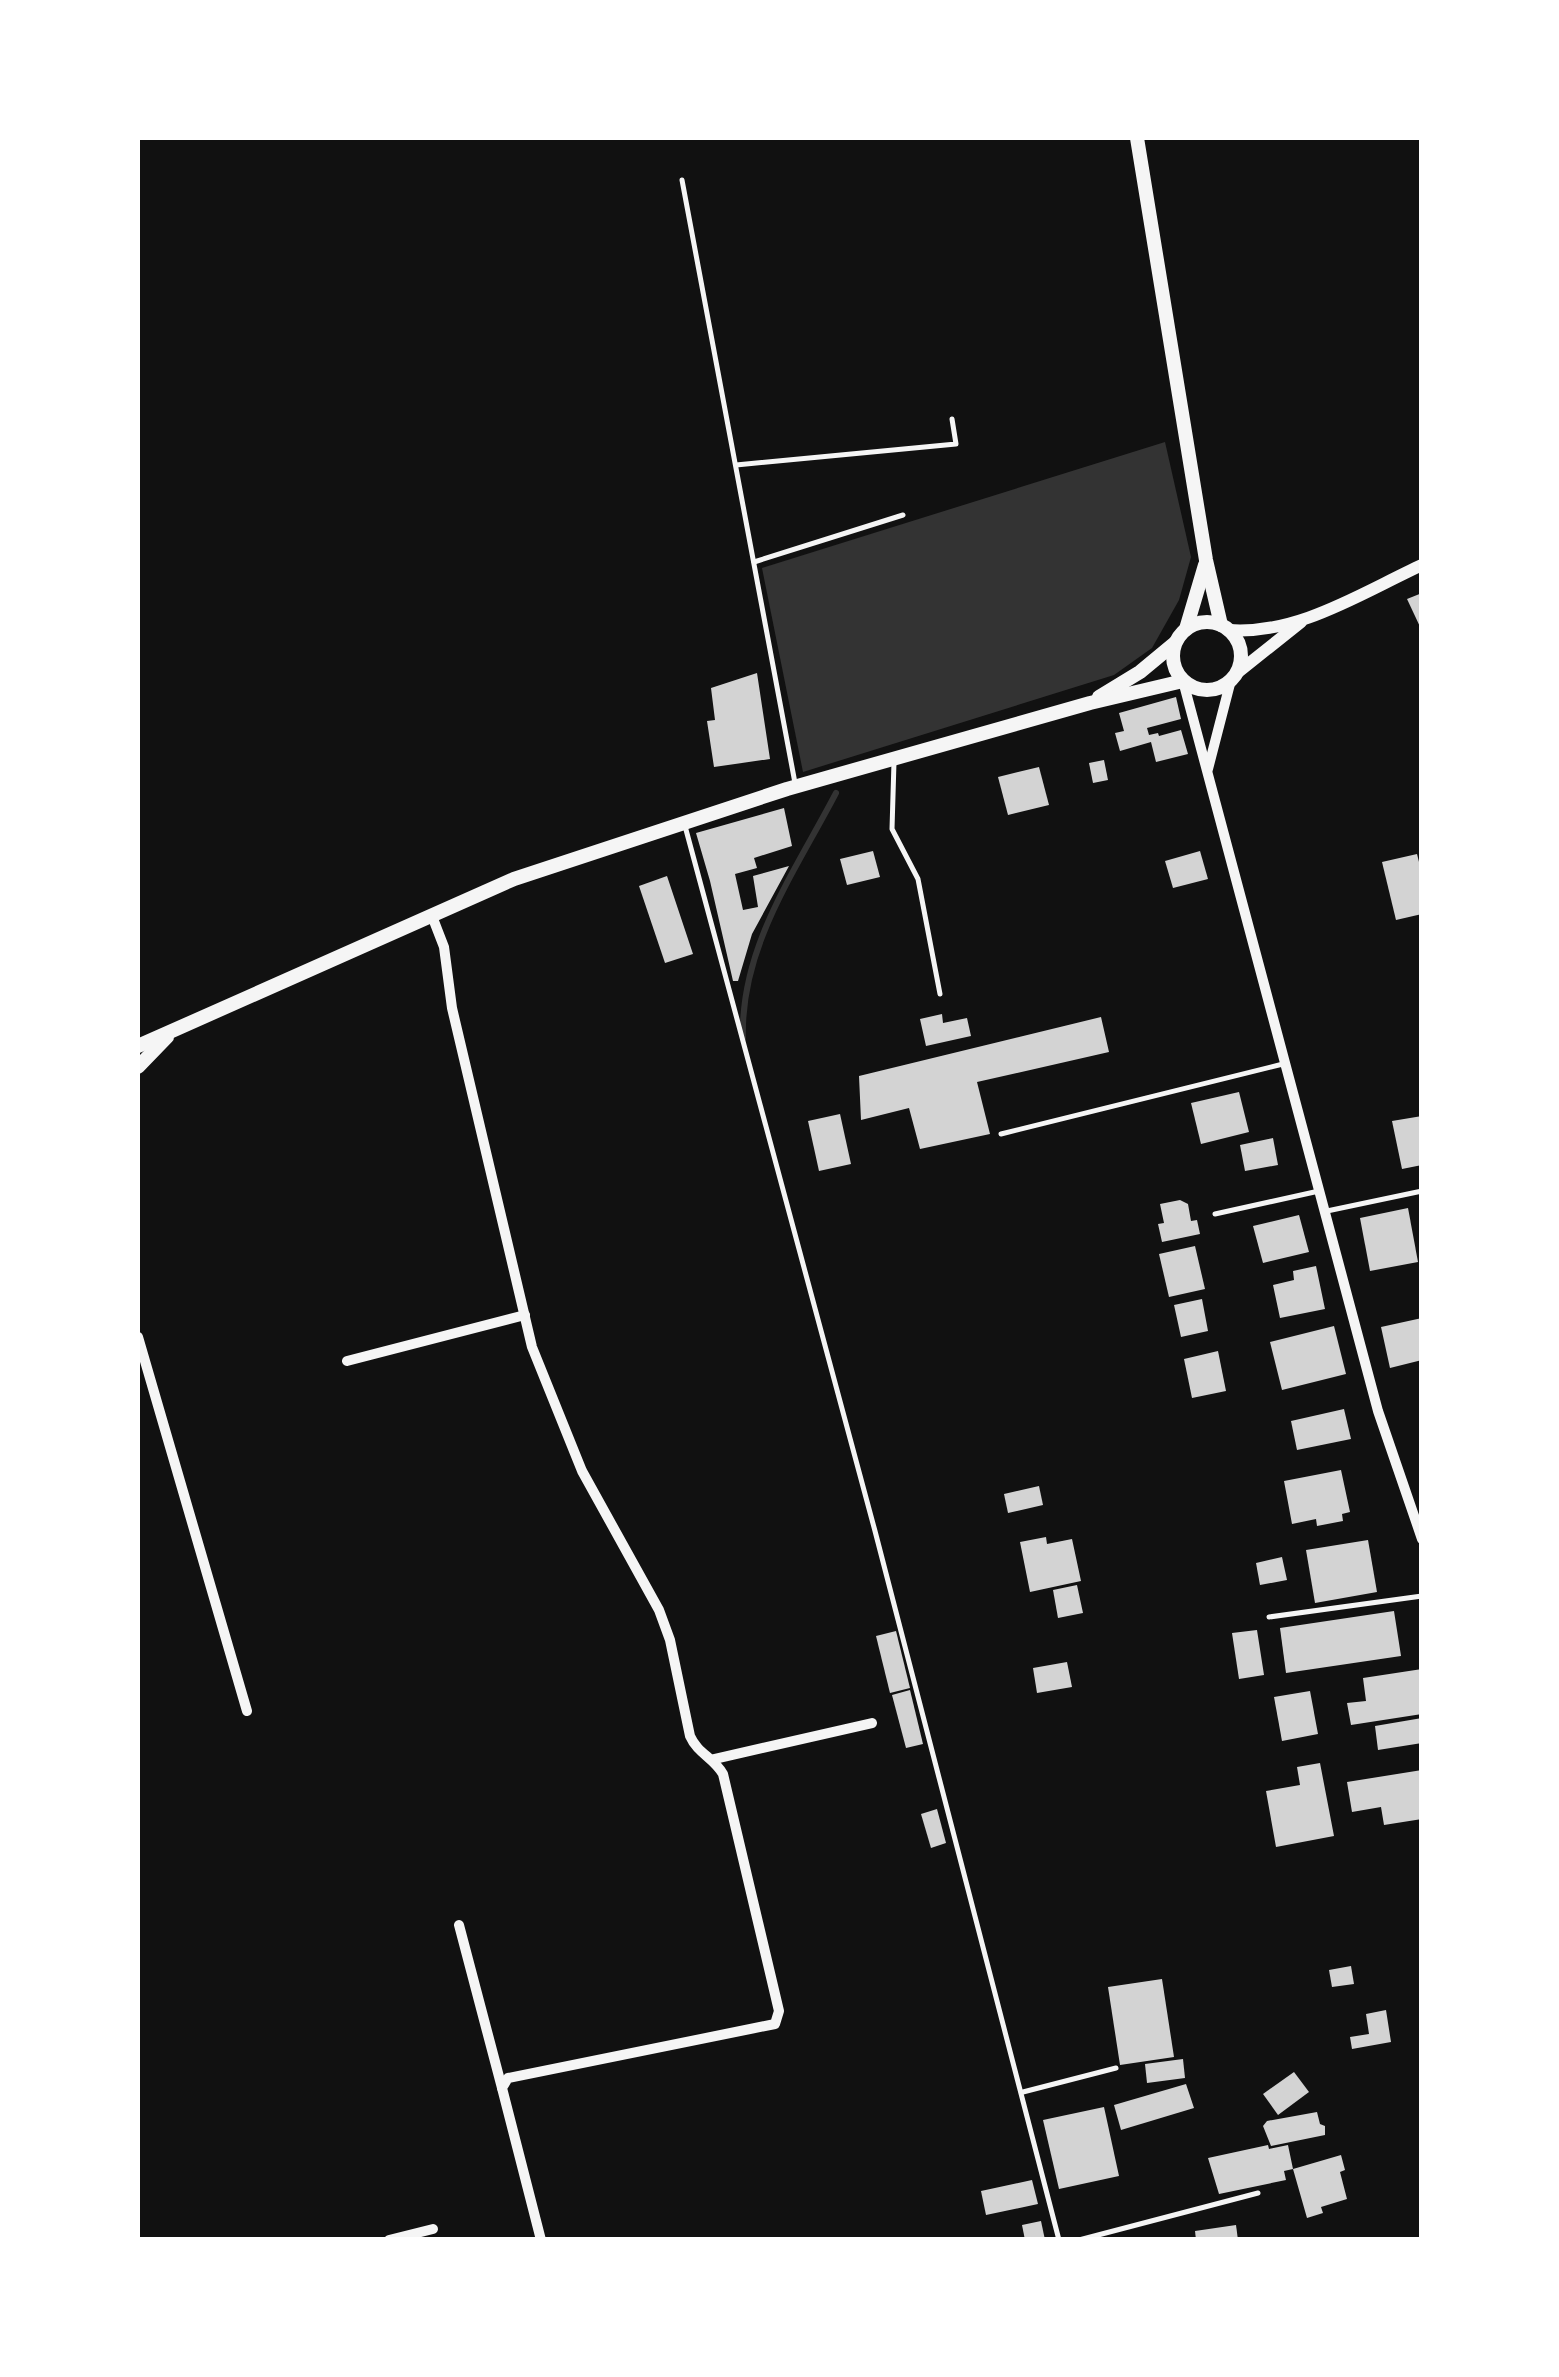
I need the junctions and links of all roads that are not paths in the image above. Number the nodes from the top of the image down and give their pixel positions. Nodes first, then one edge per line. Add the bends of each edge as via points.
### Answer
1 (1137, 138) edge
2 (682, 180) dead end
3 (952, 419) dead end
4 (736, 465) junction
5 (903, 515) dead end
6 (1206, 560) junction
7 (754, 562) junction
8 (1422, 565) edge
9 (1302, 620) junction
10 (1225, 627) junction
11 (1186, 629) junction
12 (1175, 643) junction
13 (1234, 677) junction
14 (1184, 680) junction
15 (1090, 703) junction
16 (894, 760) junction
17 (1206, 775) junction
18 (796, 786) junction
19 (684, 822) junction
20 (432, 916) junction
21 (940, 994) dead end
22 (175, 1029) junction
23 (138, 1046) edge
24 (1286, 1064) junction
25 (138, 1067) edge
26 (1000, 1134) dead end
27 (1319, 1191) junction
28 (1422, 1191) edge
29 (1324, 1212) junction
30 (1214, 1214) dead end
31 (525, 1315) junction
32 (138, 1336) edge
33 (347, 1361) dead end
34 (1422, 1539) edge
35 (1422, 1596) edge
36 (1268, 1617) dead end
37 (247, 1711) dead end
38 (872, 1723) dead end
39 (714, 1759) junction
40 (459, 1925) dead end
41 (1116, 2068) dead end
42 (502, 2088) junction
43 (1023, 2092) junction
44 (1258, 2193) dead end
45 (432, 2230) dead end
46 (389, 2240) edge
47 (541, 2240) edge
48 (1059, 2240) edge
49 (1079, 2240) edge

1 - 6 main road
2 - 4 lane
3 - 4 lane via 956,444
4 - 7 lane
5 - 7 lane
6 - 10 main road
6 - 11 main road
7 - 18 lane
8 - 9 street
9 - 10 street via 1265,629
9 - 13 street
10 - 11 main road via 1203,622
10 - 13 main road via 1241,654
11 - 12 main road
12 - 14 main road via 1173,660
12 - 15 main road
13 - 14 main road via 1208,690
13 - 17 street
14 - 15 main road
14 - 17 street
15 - 16 main road
16 - 18 main road
16 - 21 lane via 892,828 918,878
17 - 24 street
18 - 19 main road
19 - 20 main road via 514,879
19 - 43 lane
20 - 22 main road
20 - 31 street
22 - 23 main road
22 - 25 main road
24 - 26 lane
24 - 27 street
27 - 29 street
27 - 30 lane
28 - 29 lane
29 - 34 street via 1390,1454
31 - 33 street
31 - 39 street via 582,1472 659,1610 690,1736 697,1750
32 - 37 street
35 - 36 lane
38 - 39 street
39 - 42 street via 780,2011 775,2024 508,2078
40 - 42 street
41 - 43 lane
42 - 47 street
43 - 48 lane
44 - 49 lane
45 - 46 street

